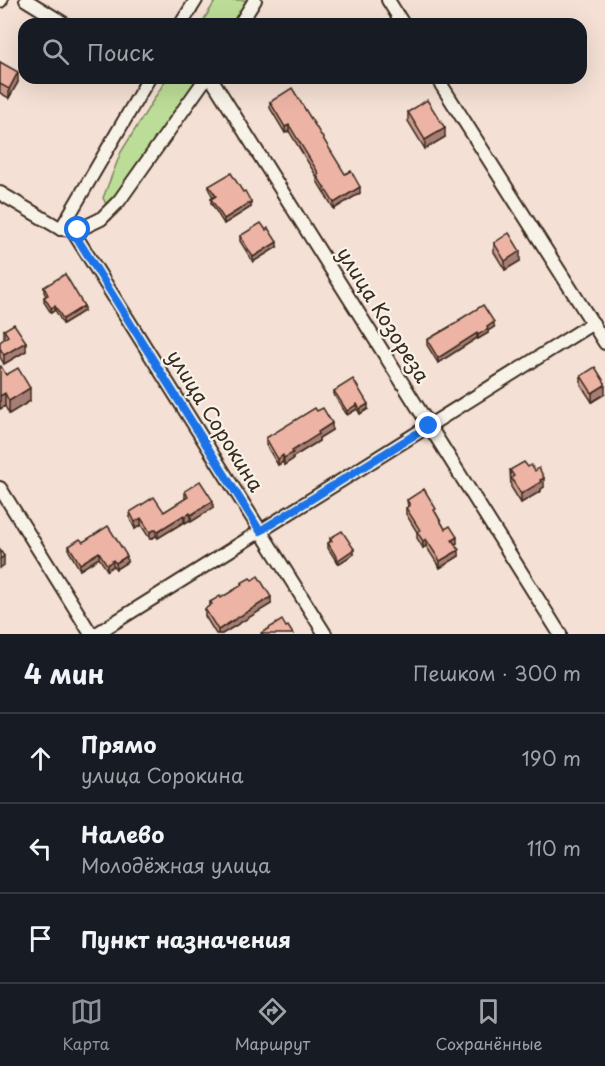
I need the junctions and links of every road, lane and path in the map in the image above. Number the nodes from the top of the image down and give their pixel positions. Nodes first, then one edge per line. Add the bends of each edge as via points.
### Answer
1 (26, 0) edge
2 (196, 0) edge
3 (255, 0) edge
4 (388, 0) edge
5 (55, 18) edge
6 (186, 18) edge
7 (244, 18) edge
8 (399, 18) edge
9 (146, 84) edge
10 (202, 84) edge
11 (215, 84) edge
12 (441, 84) edge
13 (0, 193) edge
14 (66, 230) junction
15 (593, 323) junction
16 (605, 343) edge
17 (429, 426) junction
18 (0, 488) edge
19 (260, 531) junction
20 (93, 634) edge
21 (325, 634) edge
22 (560, 634) edge

1 - 5 street
2 - 6 street
3 - 7 street
4 - 8 street
9 - 14 street
10 - 14 street via 119,201 101,219 78,230
11 - 17 street, улица Козореза
12 - 15 street
13 - 14 street
14 - 19 street, улица Сорокина
15 - 16 street
15 - 17 street
17 - 19 street
17 - 22 street, улица Козореза
18 - 20 street
19 - 20 street
19 - 21 street, улица Сорокина

